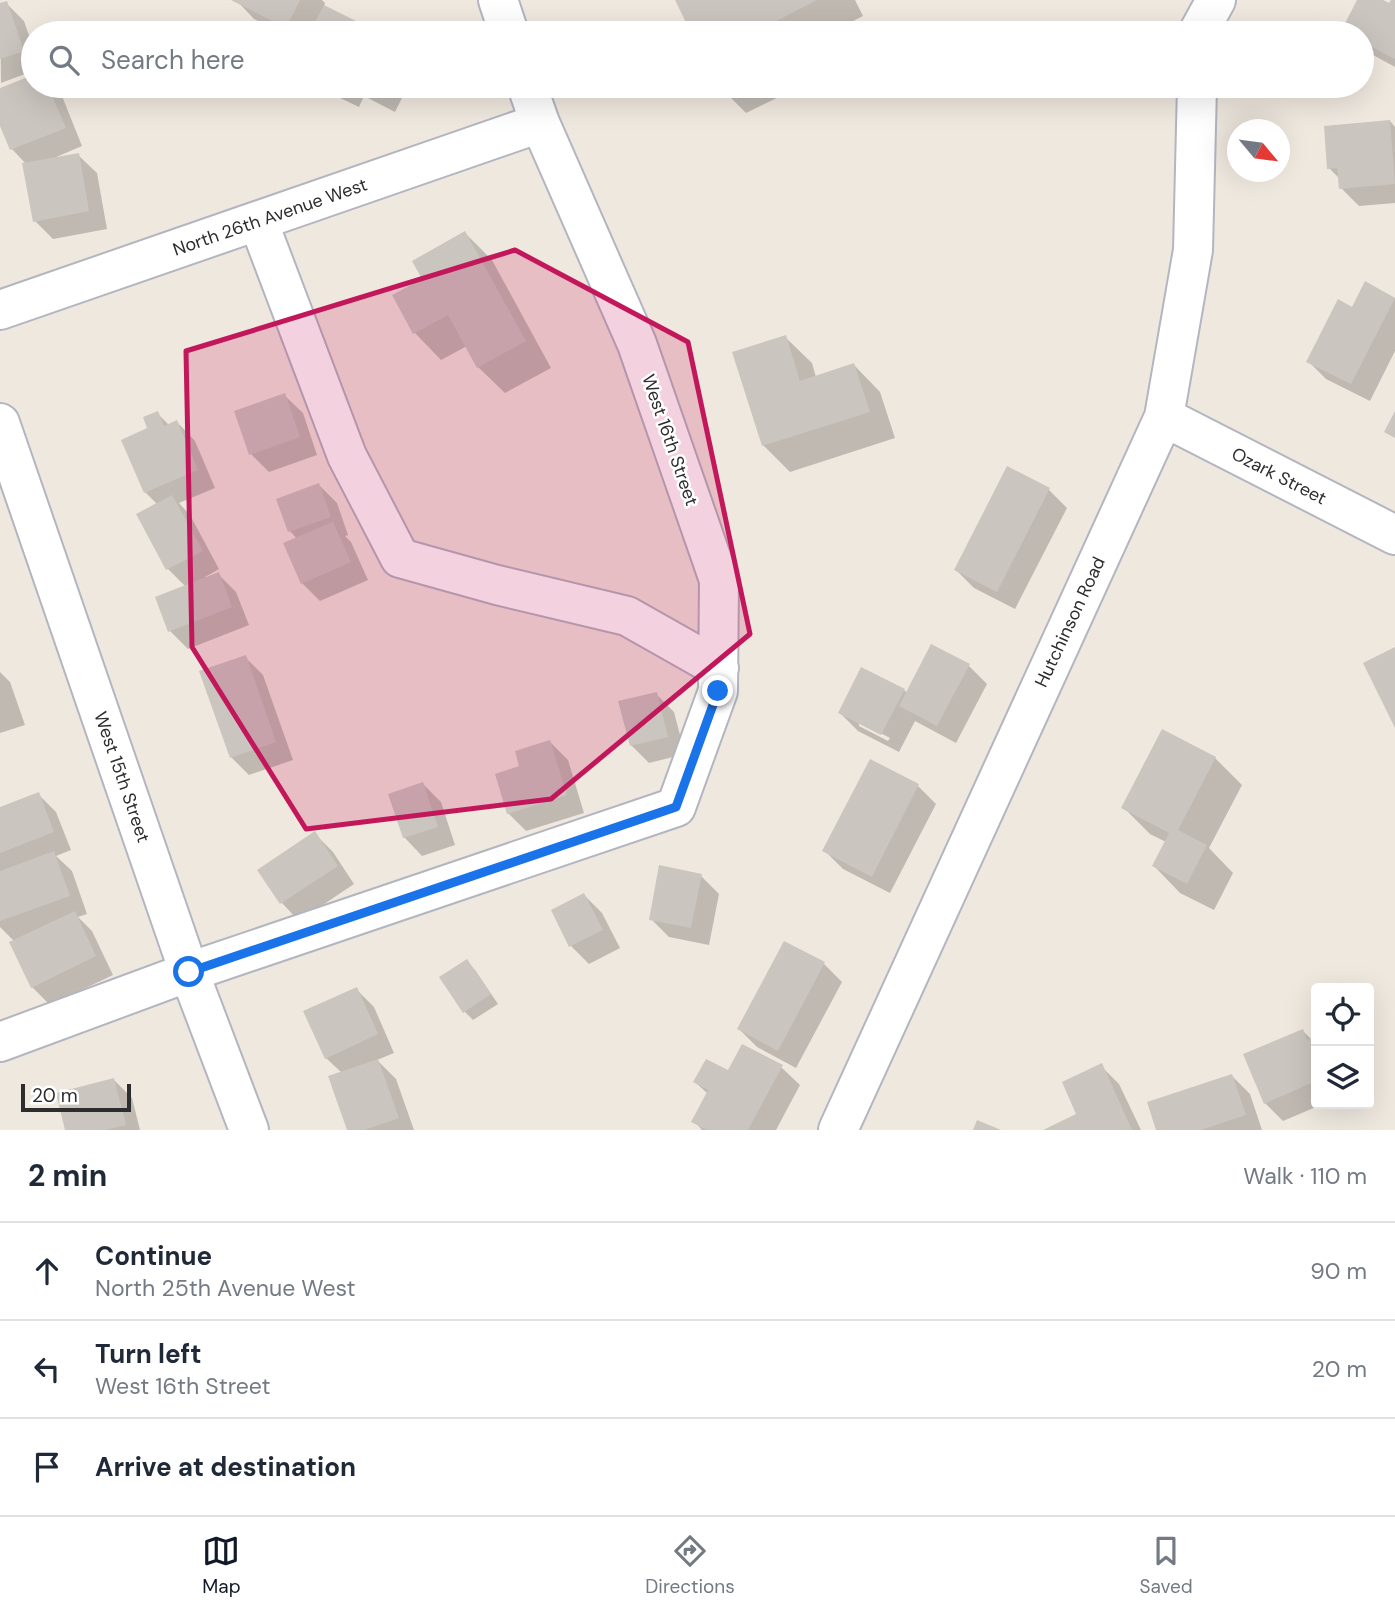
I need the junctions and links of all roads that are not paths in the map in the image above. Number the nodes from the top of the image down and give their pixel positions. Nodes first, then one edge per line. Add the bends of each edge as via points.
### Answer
1 (498, 0) edge
2 (505, 21) edge
3 (531, 98) edge
4 (1197, 98) edge
5 (540, 123) junction
6 (258, 221) junction
7 (0, 310) edge
8 (1164, 417) junction
9 (0, 423) edge
10 (1395, 535) edge
11 (719, 668) junction
12 (189, 972) junction
13 (0, 1042) edge
14 (249, 1130) edge
15 (838, 1130) edge

1 - 2 street
3 - 5 street, West 16th Street
4 - 8 street, Hutchinson Road via 1193,250
5 - 6 street, North 26th Avenue West
5 - 11 street, West 16th Street via 637,344 719,580
6 - 7 street, North 26th Avenue West
6 - 11 street via 347,456 400,558 627,616
8 - 10 street, Ozark Street
8 - 15 street, Hutchinson Road
9 - 12 street, West 15th Street
11 - 12 street, West 16th Street via 718,691 676,807
12 - 13 street
12 - 14 street, West 15th Street

